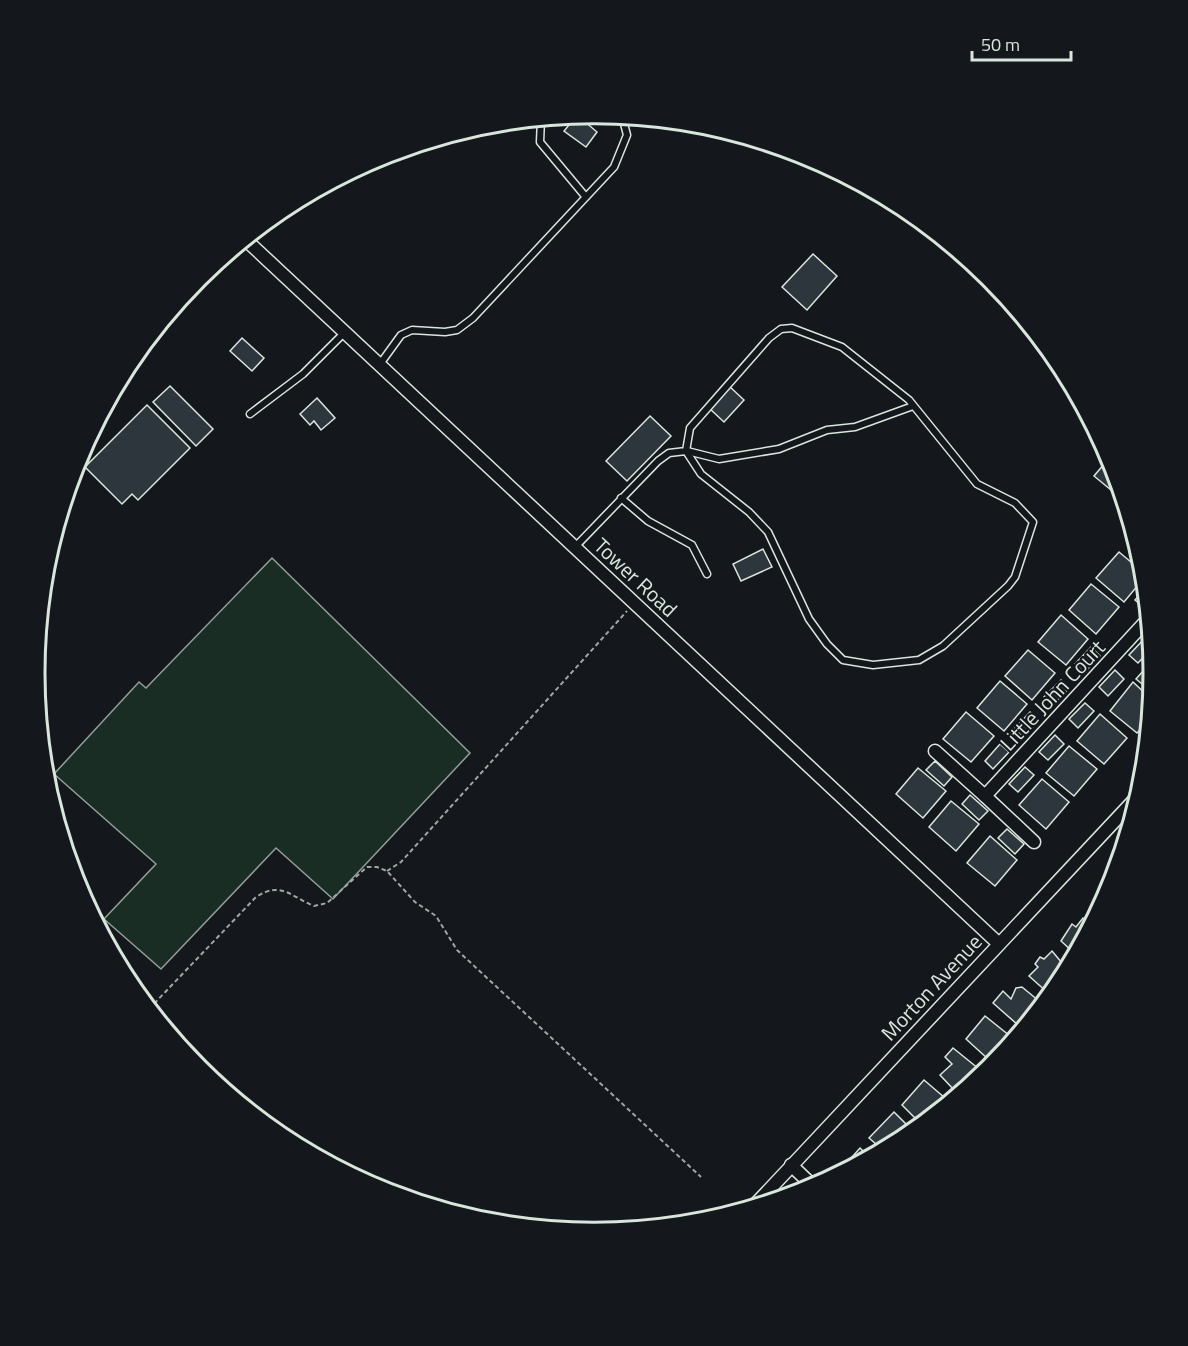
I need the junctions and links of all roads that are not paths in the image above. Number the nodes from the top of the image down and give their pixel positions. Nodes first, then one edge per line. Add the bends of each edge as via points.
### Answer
1 (624, 125) edge
2 (541, 127) edge
3 (585, 196) junction
4 (251, 244) edge
5 (345, 332) junction
6 (380, 364) junction
7 (913, 406) junction
8 (250, 414) dead end
9 (686, 451) junction
10 (621, 498) junction
11 (575, 547) junction
12 (706, 574) dead end
13 (1141, 628) edge
14 (935, 751) dead end
15 (985, 796) junction
16 (1125, 810) edge
17 (1034, 842) dead end
18 (999, 944) junction
19 (791, 1165) junction
20 (806, 1179) edge
21 (764, 1195) edge

1 - 3 lane via 627,135 614,167
2 - 3 lane via 540,142
3 - 6 lane via 473,318 457,330 412,330 401,335
4 - 5 street, Tower Road
5 - 6 street, Tower Road
5 - 8 lane via 295,381
6 - 11 street, Tower Road
7 - 9 lane via 855,428 827,430 779,449 719,459
7 - 9 lane via 842,347 816,335 781,329 701,413 690,428
7 - 9 lane via 977,484 1015,503 1033,522 1015,577 1008,586 943,646 908,663 852,663 835,654 810,619 768,532 701,474
9 - 10 lane via 669,453
10 - 11 lane
10 - 12 lane via 648,521 692,545
11 - 18 street, Tower Road
13 - 15 street, Little John Court
14 - 15 street
15 - 17 street
16 - 18 street, Morton Avenue
18 - 19 street, Morton Avenue
19 - 20 street
19 - 21 street, Morton Avenue

